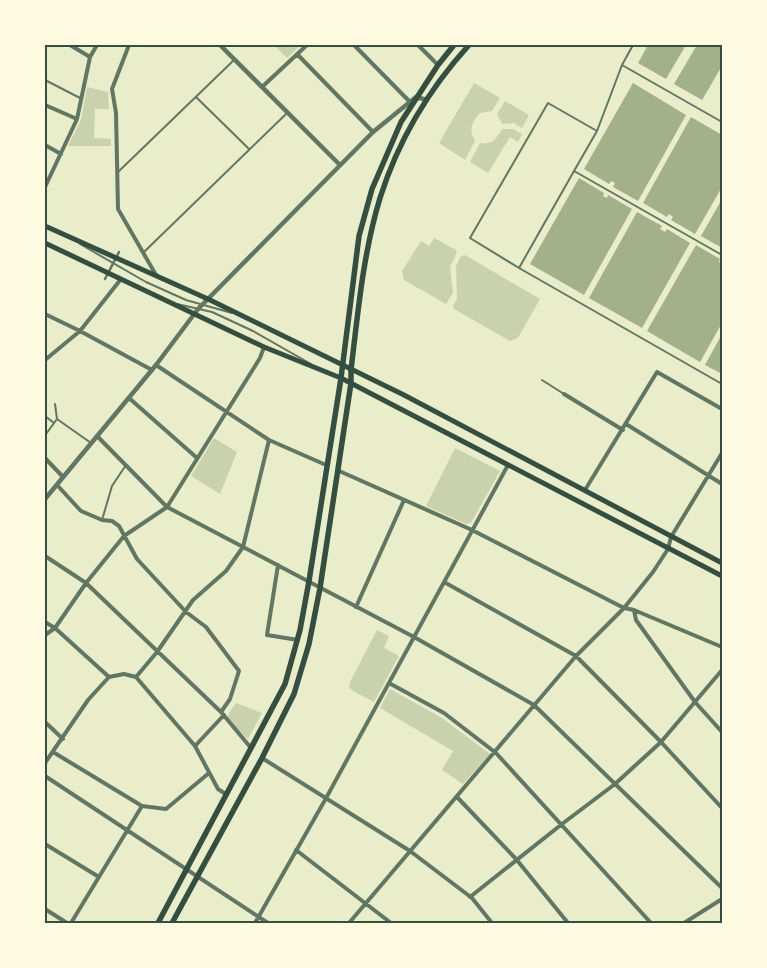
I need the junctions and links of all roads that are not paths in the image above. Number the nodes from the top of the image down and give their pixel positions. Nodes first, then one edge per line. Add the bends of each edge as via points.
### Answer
1 (70, 45) edge
2 (97, 45) edge
3 (129, 45) edge
4 (220, 45) edge
5 (307, 45) edge
6 (354, 45) edge
7 (418, 45) edge
8 (454, 45) edge
9 (469, 45) edge
10 (633, 45) edge
11 (297, 54) junction
12 (90, 57) junction
13 (234, 59) junction
14 (438, 65) junction
15 (622, 65) junction
16 (45, 80) edge
17 (262, 87) junction
18 (196, 97) junction
19 (416, 97) junction
20 (82, 98) junction
21 (427, 100) junction
22 (410, 102) junction
23 (45, 105) edge
24 (287, 113) junction
25 (76, 119) junction
26 (722, 122) edge
27 (597, 131) junction
28 (373, 132) junction
29 (45, 145) edge
30 (249, 149) junction
31 (61, 154) junction
32 (340, 165) junction
33 (574, 171) junction
34 (117, 174) junction
35 (45, 187) edge
36 (45, 226) edge
37 (58, 232) junction
38 (45, 242) edge
39 (119, 252) dead end
40 (144, 252) junction
41 (722, 255) edge
42 (519, 268) junction
43 (156, 275) junction
44 (105, 279) dead end
45 (121, 279) junction
46 (208, 299) junction
47 (198, 309) junction
48 (45, 314) edge
49 (241, 316) junction
50 (80, 331) junction
51 (264, 347) junction
52 (45, 360) edge
53 (156, 365) junction
54 (342, 365) junction
55 (152, 370) junction
56 (322, 370) junction
57 (351, 370) junction
58 (341, 378) junction
59 (542, 380) dead end
60 (350, 383) junction
61 (722, 384) edge
62 (564, 394) joint
63 (129, 398) junction
64 (55, 404) dead end
65 (722, 409) edge
66 (226, 411) junction
67 (45, 416) edge
68 (58, 419) junction
69 (54, 423) junction
70 (626, 424) junction
71 (622, 430) junction
72 (46, 434) edge
73 (97, 436) junction
74 (269, 440) junction
75 (92, 443) junction
76 (722, 453) edge
77 (45, 458) edge
78 (197, 458) junction
79 (126, 465) junction
80 (326, 465) junction
81 (508, 466) junction
82 (337, 470) junction
83 (708, 476) junction
84 (63, 477) junction
85 (722, 484) edge
86 (57, 485) junction
87 (584, 490) junction
88 (45, 499) edge
89 (404, 500) junction
90 (167, 507) junction
91 (102, 520) junction
92 (472, 530) junction
93 (124, 536) junction
94 (671, 537) junction
95 (244, 547) junction
96 (668, 549) junction
97 (45, 556) edge
98 (722, 563) edge
99 (278, 565) junction
100 (722, 576) edge
101 (309, 581) junction
102 (444, 582) junction
103 (86, 583) junction
104 (320, 588) junction
105 (356, 607) junction
106 (624, 608) junction
107 (634, 610) junction
108 (186, 612) junction
109 (45, 622) edge
110 (55, 628) junction
111 (45, 635) edge
112 (414, 637) junction
113 (298, 640) junction
114 (722, 647) edge
115 (157, 652) junction
116 (576, 656) junction
117 (722, 670) edge
118 (109, 677) junction
119 (136, 677) junction
120 (389, 683) junction
121 (694, 702) junction
122 (534, 706) junction
123 (222, 714) junction
124 (45, 722) edge
125 (722, 732) edge
126 (63, 739) junction
127 (661, 742) junction
128 (195, 746) junction
129 (251, 749) junction
130 (53, 752) junction
131 (496, 753) junction
132 (262, 758) junction
133 (45, 762) edge
134 (210, 773) junction
135 (45, 776) edge
136 (615, 784) junction
137 (227, 795) junction
138 (457, 797) junction
139 (325, 800) junction
140 (142, 806) junction
141 (722, 808) edge
142 (562, 824) junction
143 (127, 831) junction
144 (45, 844) edge
145 (296, 850) junction
146 (410, 852) junction
147 (516, 859) junction
148 (187, 869) junction
149 (198, 875) junction
150 (99, 878) junction
151 (722, 888) edge
152 (470, 897) junction
153 (722, 899) edge
154 (365, 904) junction
155 (45, 909) edge
156 (258, 916) junction
157 (66, 923) edge
158 (71, 923) edge
159 (158, 923) edge
160 (172, 923) edge
161 (255, 923) edge
162 (268, 923) edge
163 (349, 923) edge
164 (391, 923) edge
165 (492, 923) edge
166 (568, 923) edge
167 (651, 923) edge
168 (684, 923) edge

1 - 12 street
2 - 12 street
3 - 34 street via 112,89 116,113
4 - 13 street
5 - 11 street
6 - 22 street
7 - 14 street
8 - 14 main road
9 - 21 main road
10 - 15 lane
11 - 17 street
11 - 28 street
12 - 20 street
13 - 17 street
13 - 18 lane
14 - 19 main road
15 - 26 lane
15 - 27 lane
16 - 20 lane
17 - 24 street
18 - 30 lane
18 - 34 lane
19 - 21 street
19 - 22 street
19 - 54 main road via 387,152 372,189 359,236
20 - 25 street
21 - 57 main road via 408,130 380,198 364,267
22 - 28 street
23 - 25 street
24 - 30 lane
24 - 32 street
25 - 31 street
27 - 33 lane
27 - 42 lane via 548,103 470,238
28 - 32 street
29 - 31 street
30 - 40 lane
31 - 35 street
32 - 46 street
33 - 41 lane
33 - 42 lane
34 - 40 street via 118,209
36 - 37 main road
37 - 43 main road
37 - 47 lane
38 - 45 main road
39 - 44 street
40 - 43 street
42 - 61 lane
43 - 46 main road
45 - 47 main road via 173,303
45 - 50 street
46 - 47 street
46 - 49 main road
47 - 49 lane
47 - 51 main road
47 - 53 street
47 - 56 lane via 212,312 253,332
48 - 50 street
49 - 54 main road
50 - 52 street
50 - 55 street
51 - 56 main road
51 - 66 street
53 - 55 street
53 - 66 street
54 - 57 main road
54 - 58 main road
55 - 63 street
56 - 58 main road
57 - 60 main road
57 - 87 main road
58 - 60 main road
58 - 80 main road
59 - 62 lane
60 - 81 main road
60 - 82 main road
62 - 71 street
63 - 73 street
63 - 78 street
64 - 68 lane
65 - 70 street via 657,372
66 - 74 street
66 - 78 street
67 - 69 lane
68 - 69 lane
68 - 75 lane
69 - 72 lane
70 - 71 street
70 - 83 street
71 - 87 street
73 - 75 street
73 - 79 street
74 - 80 street
74 - 95 street
75 - 84 street
76 - 83 street
77 - 84 street
78 - 90 street
79 - 90 street
79 - 91 lane via 112,486
80 - 101 main road
81 - 92 street
81 - 96 main road
82 - 89 street
82 - 104 main road
83 - 85 street
83 - 94 street
84 - 86 street
86 - 88 street
86 - 91 street via 81,511
87 - 94 main road
89 - 92 street
89 - 105 street
90 - 93 street
90 - 95 street
91 - 93 street via 112,521
92 - 102 street
92 - 106 street
93 - 103 street
93 - 108 street via 137,559
94 - 96 street
94 - 98 main road
95 - 99 street
95 - 108 street via 226,571 193,600
96 - 100 main road
96 - 106 street
97 - 103 street
99 - 101 street
99 - 113 street via 268,635
101 - 104 street
101 - 113 main road
102 - 112 street
102 - 116 street
103 - 110 street
103 - 115 street
104 - 105 street
104 - 132 main road via 309,644 294,694
105 - 112 street
106 - 107 street
106 - 116 street
107 - 114 street
107 - 121 street via 636,620
108 - 115 street
108 - 123 street via 206,627 239,671
109 - 110 street
110 - 111 street
110 - 118 street
112 - 120 street
112 - 122 street
113 - 129 main road via 285,684
115 - 119 street
115 - 123 street
116 - 122 street
116 - 127 street
117 - 121 street
118 - 119 street via 124,674
118 - 126 street via 88,700
119 - 128 street
120 - 131 street via 444,714
120 - 139 street
121 - 125 street
121 - 127 street
122 - 131 street
122 - 136 street
123 - 128 street
123 - 129 street
124 - 126 street
126 - 130 street
127 - 136 street
127 - 141 street
128 - 134 street
129 - 137 main road
130 - 133 street
130 - 140 street
131 - 138 street
131 - 142 street
132 - 139 street
132 - 149 main road
134 - 137 street via 218,789
134 - 140 street via 166,809
135 - 143 street
136 - 142 street
136 - 151 street
137 - 148 main road
138 - 146 street
138 - 147 street
139 - 145 street
139 - 146 street
140 - 143 street
142 - 147 street
142 - 167 street
143 - 148 street
143 - 150 street
144 - 150 street
145 - 154 street
145 - 156 street
146 - 152 street
146 - 154 street
147 - 152 street
147 - 166 street
148 - 149 street
148 - 159 main road
149 - 156 street
149 - 160 main road
150 - 158 street
152 - 165 street
153 - 168 street
154 - 163 street
154 - 164 street
155 - 157 street
156 - 161 street
156 - 162 street

